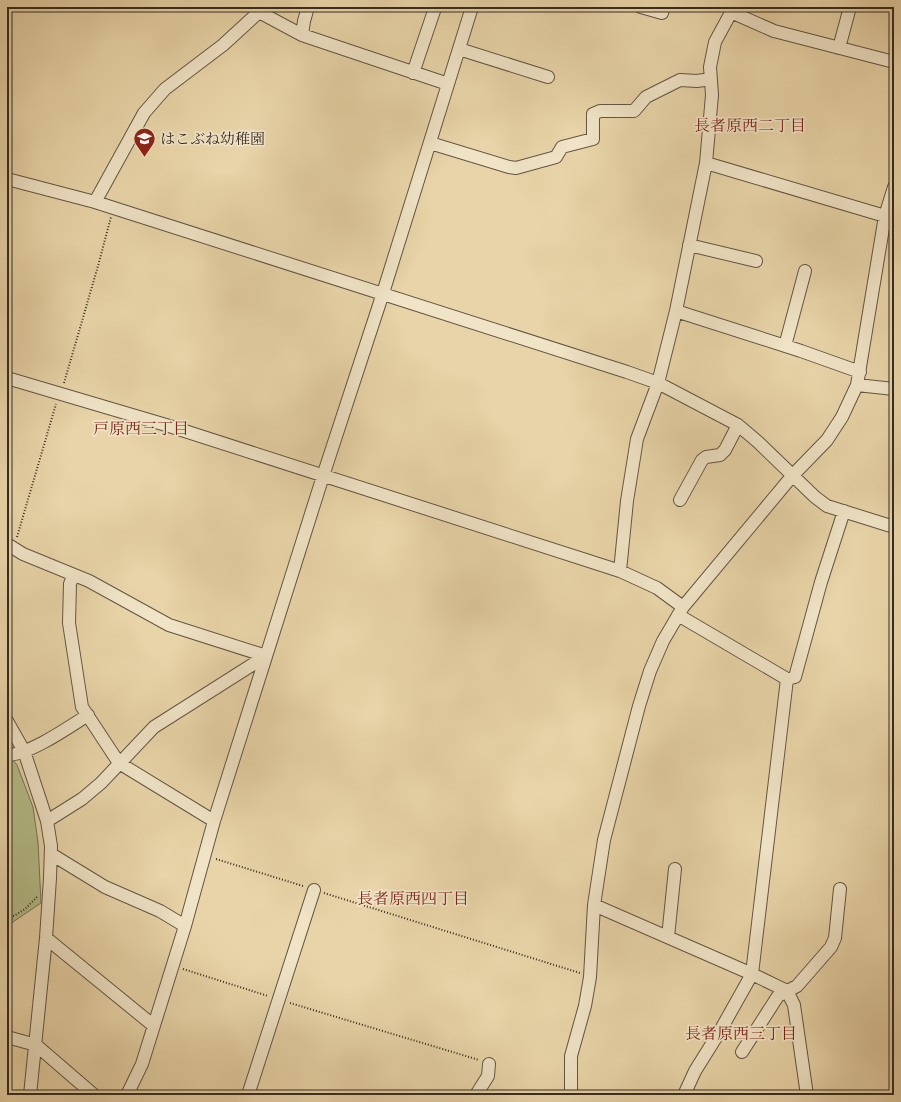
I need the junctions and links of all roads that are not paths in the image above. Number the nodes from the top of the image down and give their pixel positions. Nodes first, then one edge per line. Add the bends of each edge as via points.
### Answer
1 (308, 7) edge
2 (472, 7) edge
3 (641, 7) edge
4 (664, 7) edge
5 (850, 7) edge
6 (435, 8) dead end
7 (258, 9) edge
8 (732, 9) edge
9 (302, 35) junction
10 (839, 48) junction
11 (459, 49) junction
12 (894, 62) edge
13 (414, 73) junction
14 (548, 77) dead end
15 (711, 79) junction
16 (448, 84) junction
17 (430, 143) junction
18 (706, 163) junction
19 (7, 179) edge
20 (894, 187) edge
21 (95, 202) junction
22 (885, 216) junction
23 (689, 245) junction
24 (756, 261) dead end
25 (805, 271) dead end
26 (383, 293) junction
27 (676, 311) junction
28 (785, 346) junction
29 (860, 372) junction
30 (7, 378) edge
31 (658, 383) junction
32 (857, 385) junction
33 (894, 389) edge
34 (738, 425) junction
35 (793, 475) junction
36 (323, 476) junction
37 (680, 500) dead end
38 (844, 511) junction
39 (894, 527) edge
40 (10, 546) edge
41 (620, 571) junction
42 (73, 576) junction
43 (680, 611) junction
44 (266, 656) junction
45 (787, 679) junction
46 (88, 715) junction
47 (7, 721) edge
48 (24, 751) junction
49 (7, 755) edge
50 (120, 763) junction
51 (47, 821) junction
52 (214, 821) junction
53 (51, 854) junction
54 (675, 869) dead end
55 (840, 889) dead end
56 (314, 890) road end
57 (594, 905) junction
58 (185, 926) junction
59 (668, 936) junction
60 (46, 938) junction
61 (752, 974) junction
62 (787, 991) junction
63 (154, 1026) junction
64 (7, 1037) edge
65 (36, 1045) junction
66 (742, 1052) dead end
67 (490, 1064) road end
68 (30, 1095) edge
69 (94, 1095) edge
70 (127, 1095) edge
71 (248, 1095) edge
72 (476, 1095) edge
73 (571, 1095) edge
74 (684, 1095) edge
75 (807, 1095) edge

1 - 9 street
2 - 11 street
3 - 4 street via 662,13
5 - 10 street
6 - 13 street
7 - 9 street
7 - 21 street via 222,45 165,89 144,113
8 - 10 street via 774,31
8 - 15 street via 715,42 710,67
9 - 13 street
10 - 12 street
11 - 14 street
11 - 16 street
13 - 16 street
15 - 17 street via 680,80 646,97 634,111 600,111 592,114 594,139 562,147 556,157 516,168
15 - 18 street
16 - 17 street
17 - 26 street
18 - 22 street
18 - 23 street
19 - 21 street
20 - 22 street
21 - 26 street
22 - 29 street
23 - 24 street
23 - 27 street
25 - 28 street
26 - 31 street
26 - 36 street
27 - 28 street
27 - 31 street
28 - 29 street
29 - 32 street
30 - 36 street via 166,425
31 - 34 street
31 - 41 street via 637,439
32 - 33 street
32 - 35 street via 842,417 827,440
34 - 35 street
34 - 37 street via 720,455 702,460
35 - 38 street via 827,506
35 - 43 street
36 - 41 street
36 - 44 street
38 - 39 street
38 - 45 street via 794,677
40 - 42 street
41 - 43 street via 657,588
42 - 44 street via 88,581 169,625
42 - 46 street via 70,584 69,623 82,707
43 - 45 street
43 - 57 street via 650,670 639,706 604,840
44 - 50 street via 154,727
44 - 52 street
45 - 61 street
46 - 48 street
46 - 50 street
47 - 48 street
48 - 49 street
48 - 51 street
50 - 51 street via 82,799
50 - 52 street
51 - 53 street
52 - 58 street
53 - 58 street via 105,887 160,911
53 - 60 street
54 - 59 street
55 - 62 street via 835,938 831,947 796,986
56 - 71 street
57 - 59 street
57 - 73 street via 590,977 571,1056
58 - 63 street
59 - 61 street
60 - 63 street
60 - 65 street
61 - 62 street
61 - 74 street via 695,1071
62 - 66 street via 778,996
62 - 75 street via 794,1005
63 - 70 street via 142,1064
64 - 65 street
65 - 68 street
65 - 69 street
67 - 72 street via 488,1076

